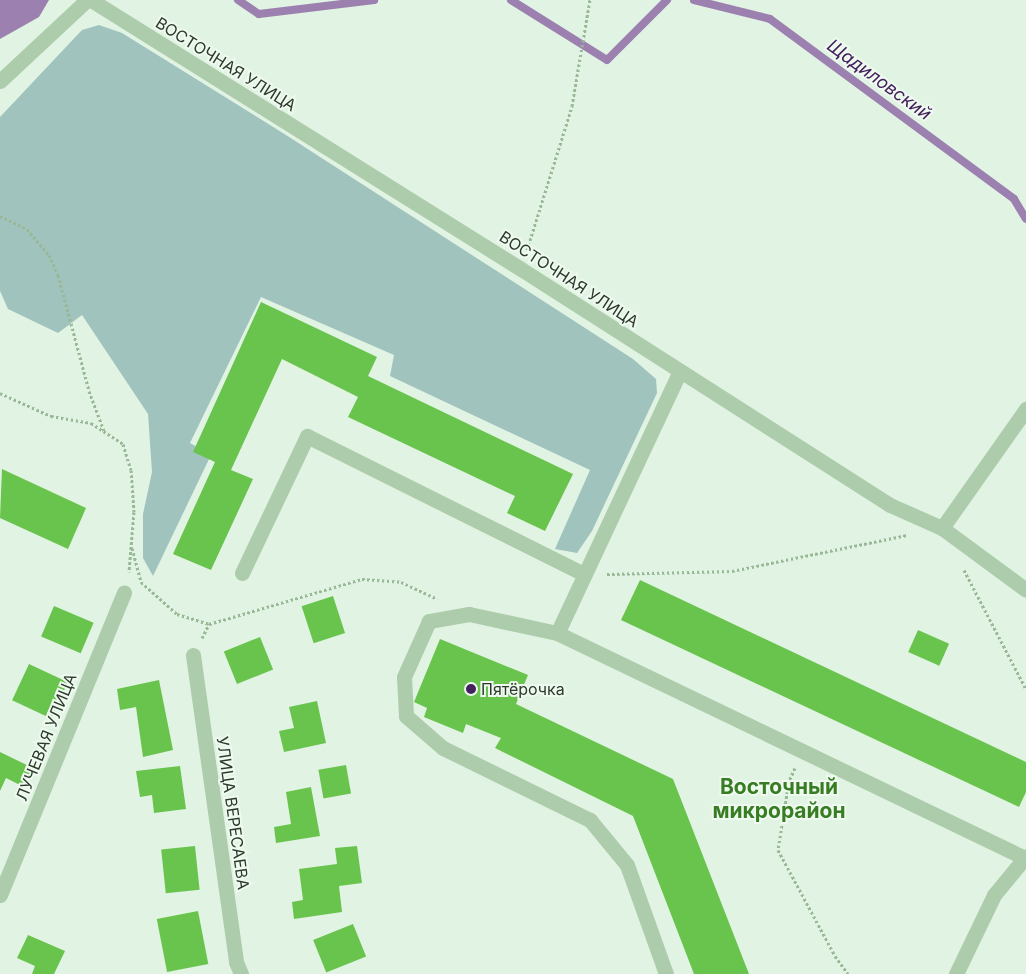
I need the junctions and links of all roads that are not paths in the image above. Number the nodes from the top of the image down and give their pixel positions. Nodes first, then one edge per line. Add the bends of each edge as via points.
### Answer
1 (87, 0) edge
2 (91, 0) edge
3 (0, 82) edge
4 (680, 372) junction
5 (1026, 409) edge
6 (942, 528) junction
7 (242, 573) dead end
8 (584, 574) junction
9 (1026, 590) edge
10 (124, 592) road end
11 (557, 633) junction
12 (192, 655) road end
13 (1026, 857) edge
14 (0, 894) edge
15 (241, 974) edge
16 (666, 974) edge
17 (956, 974) edge

1 - 3 street
2 - 4 street, ВОСТОЧНАЯ УЛИЦА
4 - 6 street, ВОСТОЧНАЯ УЛИЦА via 890,505
4 - 8 street
5 - 6 street
6 - 9 street, ВОСТОЧНАЯ УЛИЦА
7 - 8 street via 307,436
8 - 11 street
10 - 14 street, ЛУЧЕВАЯ УЛИЦА
11 - 13 street
11 - 16 street via 469,614 429,621 404,677 406,716 442,748 590,820 627,865
12 - 15 street, УЛИЦА ВЕРЕСАЕВА via 236,962
13 - 17 street via 994,895

